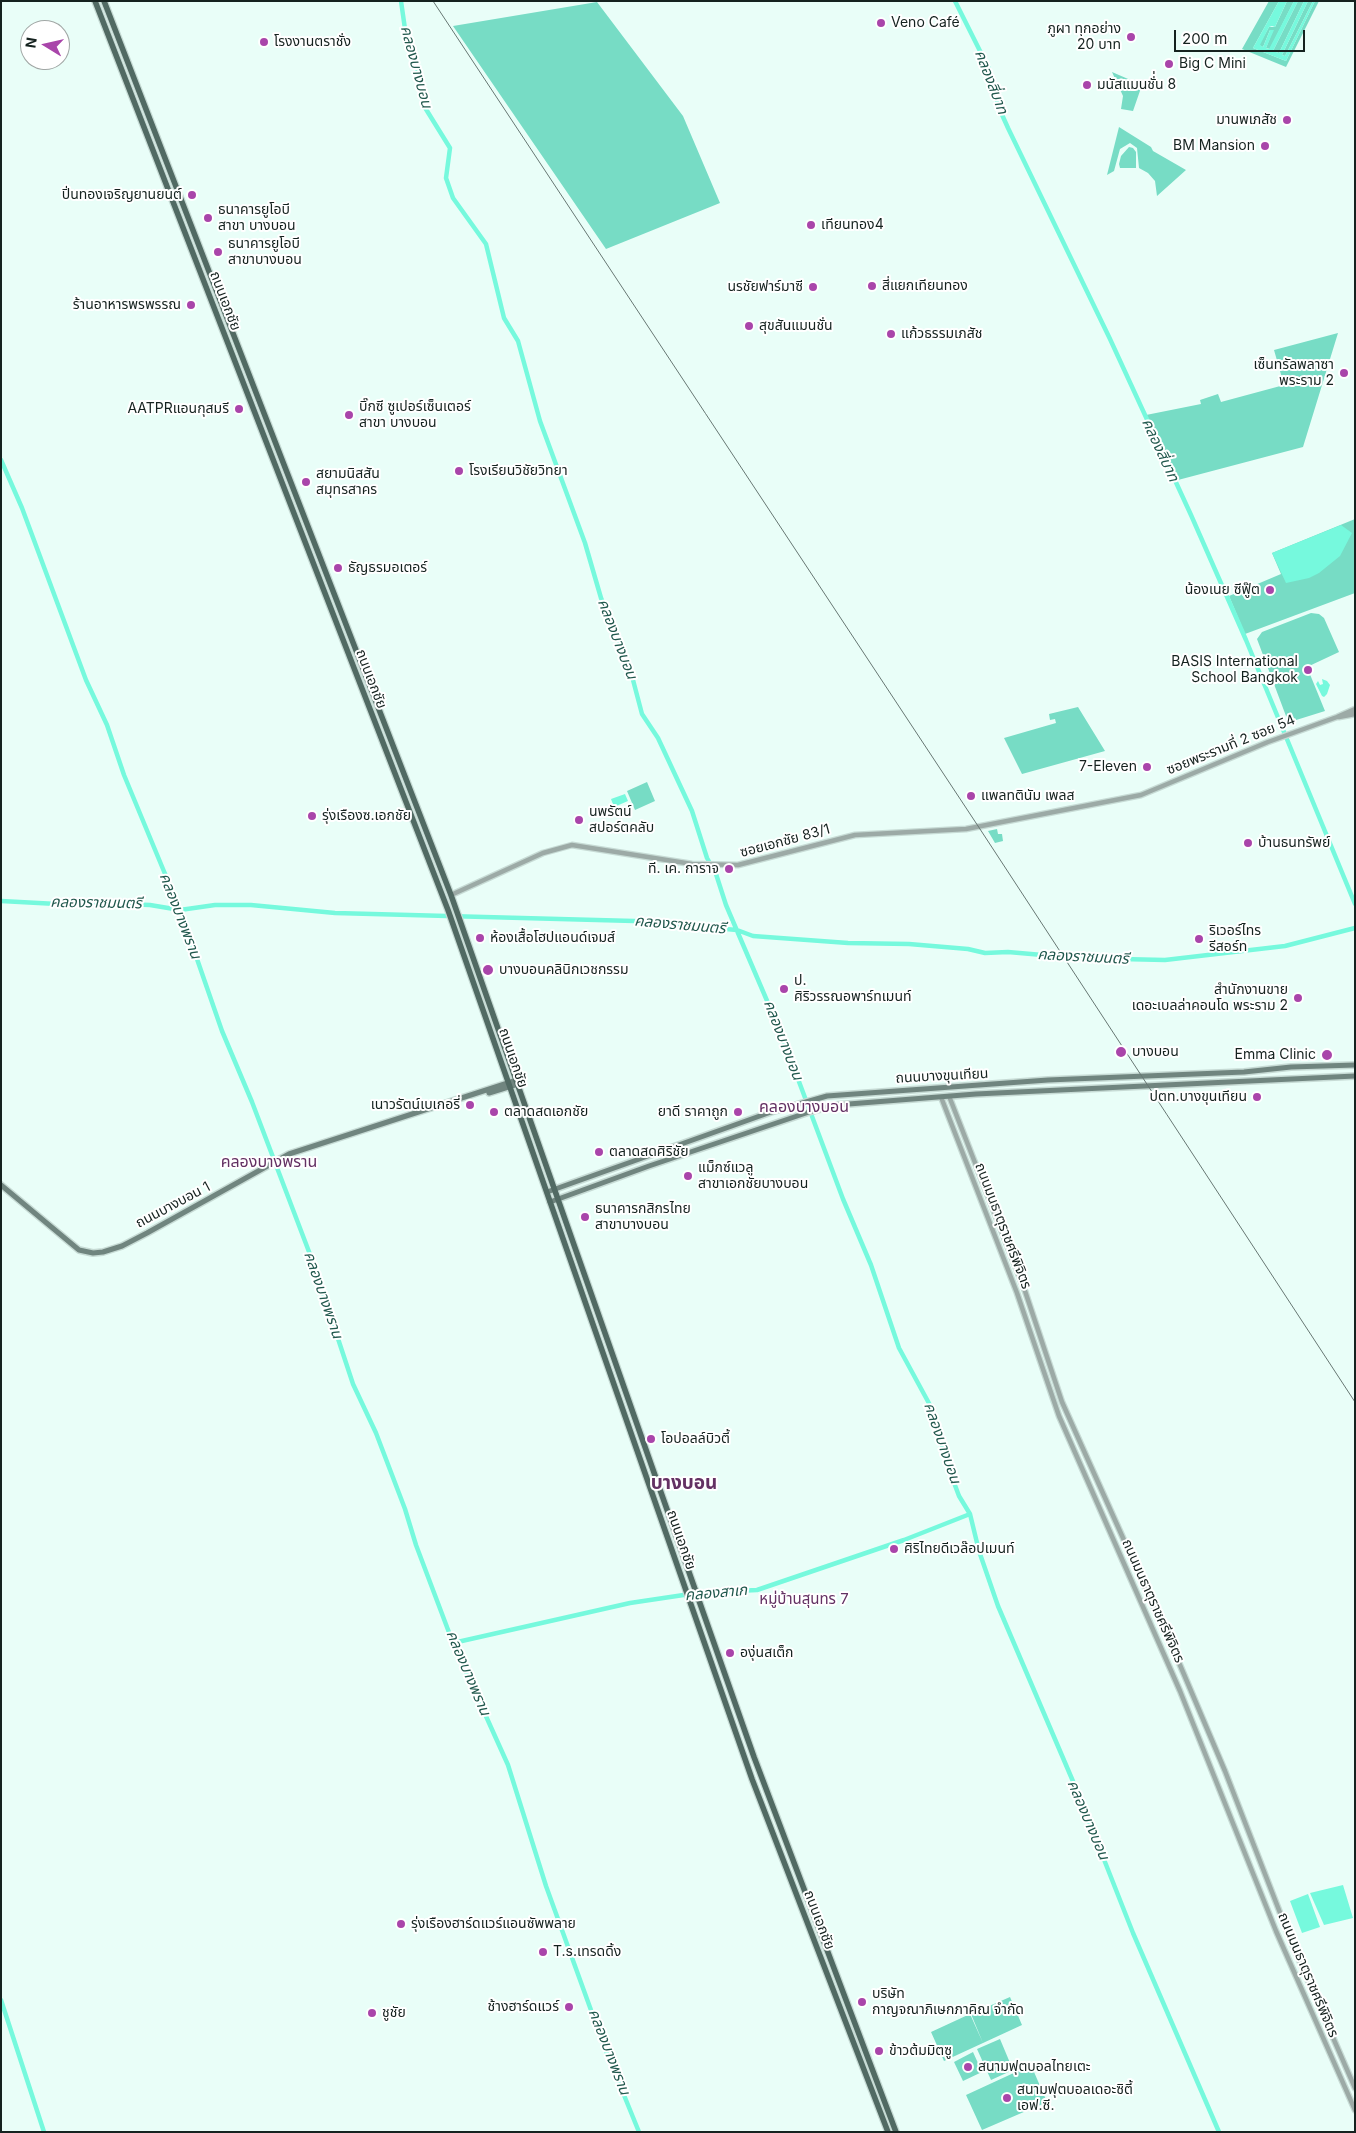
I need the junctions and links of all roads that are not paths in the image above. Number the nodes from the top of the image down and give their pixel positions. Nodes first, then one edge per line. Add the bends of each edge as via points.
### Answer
1 (95, 1) edge
2 (104, 1) edge
3 (130, 70) junction
4 (122, 73) junction
5 (1355, 709) edge
6 (1355, 714) edge
7 (1337, 717) junction
8 (394, 749) junction
9 (386, 752) junction
10 (1133, 796) joint
11 (451, 895) junction
12 (1355, 1065) edge
13 (1309, 1067) junction
14 (1160, 1076) junction
15 (1355, 1076) edge
16 (1309, 1077) junction
17 (517, 1082) junction
18 (509, 1084) junction
19 (941, 1086) junction
20 (949, 1086) junction
21 (1160, 1086) junction
22 (949, 1096) junction
23 (941, 1097) junction
24 (646, 1158) junction
25 (649, 1166) junction
26 (1, 1185) edge
27 (555, 1189) junction
28 (547, 1192) junction
29 (558, 1198) junction
30 (550, 1202) junction
31 (635, 1418) junction
32 (627, 1421) junction
33 (643, 1441) junction
34 (636, 1445) junction
35 (1355, 2088) edge
36 (1355, 2110) edge
37 (888, 2132) edge
38 (896, 2132) edge

1 - 4 main road, ถนนเอกชัย
2 - 3 main road, ถนนเอกชัย
3 - 4 main road
3 - 8 main road, ถนนเอกชัย
4 - 9 main road, ถนนเอกชัย
5 - 7 street, ซอยพระรามที่ 2 ซอย 54
6 - 7 street, ซอยพระรามที่ 2 ซอย 54
7 - 10 street, ซอยพระรามที่ 2 ซอย 54
8 - 9 main road
8 - 11 main road, ถนนเอกชัย
9 - 18 main road, ถนนเอกชัย via 448,910
10 - 11 street, ซอยเอกชัย 83/1 via 966,829 855,835 748,863 715,866 572,845 543,853
11 - 17 main road, ถนนเอกชัย
12 - 13 main road, ถนนบางขุนเทียน
13 - 14 main road, ถนนบางขุนเทียน
13 - 16 main road
14 - 20 main road, ถนนบางขุนเทียน
14 - 21 main road
15 - 16 main road, ถนนบางขุนเทียน
16 - 21 main road, ถนนบางขุนเทียน
17 - 18 main road, ถนนบางบอน 1
17 - 27 main road, ถนนเอกชัย
18 - 26 main road, ถนนบางบอน 1 via 278,1160 122,1246 93,1254 79,1250
18 - 28 main road, ถนนเอกชัย
19 - 20 main road, ถนนบางขุนเทียน
19 - 23 main road
19 - 24 main road, ถนนบางขุนเทียน via 847,1093 808,1100
20 - 22 main road
21 - 22 main road, ถนนบางขุนเทียน
22 - 23 main road, ถนนบางขุนเทียน
22 - 35 street, ถนนมนธาตุราชศรีพิจิตร via 1025,1291 1064,1407 1180,1665 1291,1941
23 - 25 main road, ถนนบางขุนเทียน via 843,1104 812,1111
23 - 36 street, ถนนมนธาตุราชศรีพิจิตร via 1004,1257 1059,1416 1180,1691 1282,1945
24 - 25 main road
24 - 27 main road, ถนนบางขุนเทียน
25 - 29 main road, ถนนบางขุนเทียน
27 - 28 main road, ถนนบางขุนเทียน
27 - 29 main road, ถนนเอกชัย
28 - 30 main road, ถนนเอกชัย
29 - 30 main road, ถนนบางขุนเทียน
29 - 31 main road, ถนนเอกชัย
30 - 32 main road, ถนนเอกชัย
31 - 32 main road via 633,1427
31 - 33 main road, ถนนเอกชัย
32 - 34 main road, ถนนเอกชัย
33 - 34 main road via 637,1438
33 - 38 main road, ถนนเอกชัย via 779,1826
34 - 37 main road, ถนนเอกชัย via 769,1825

